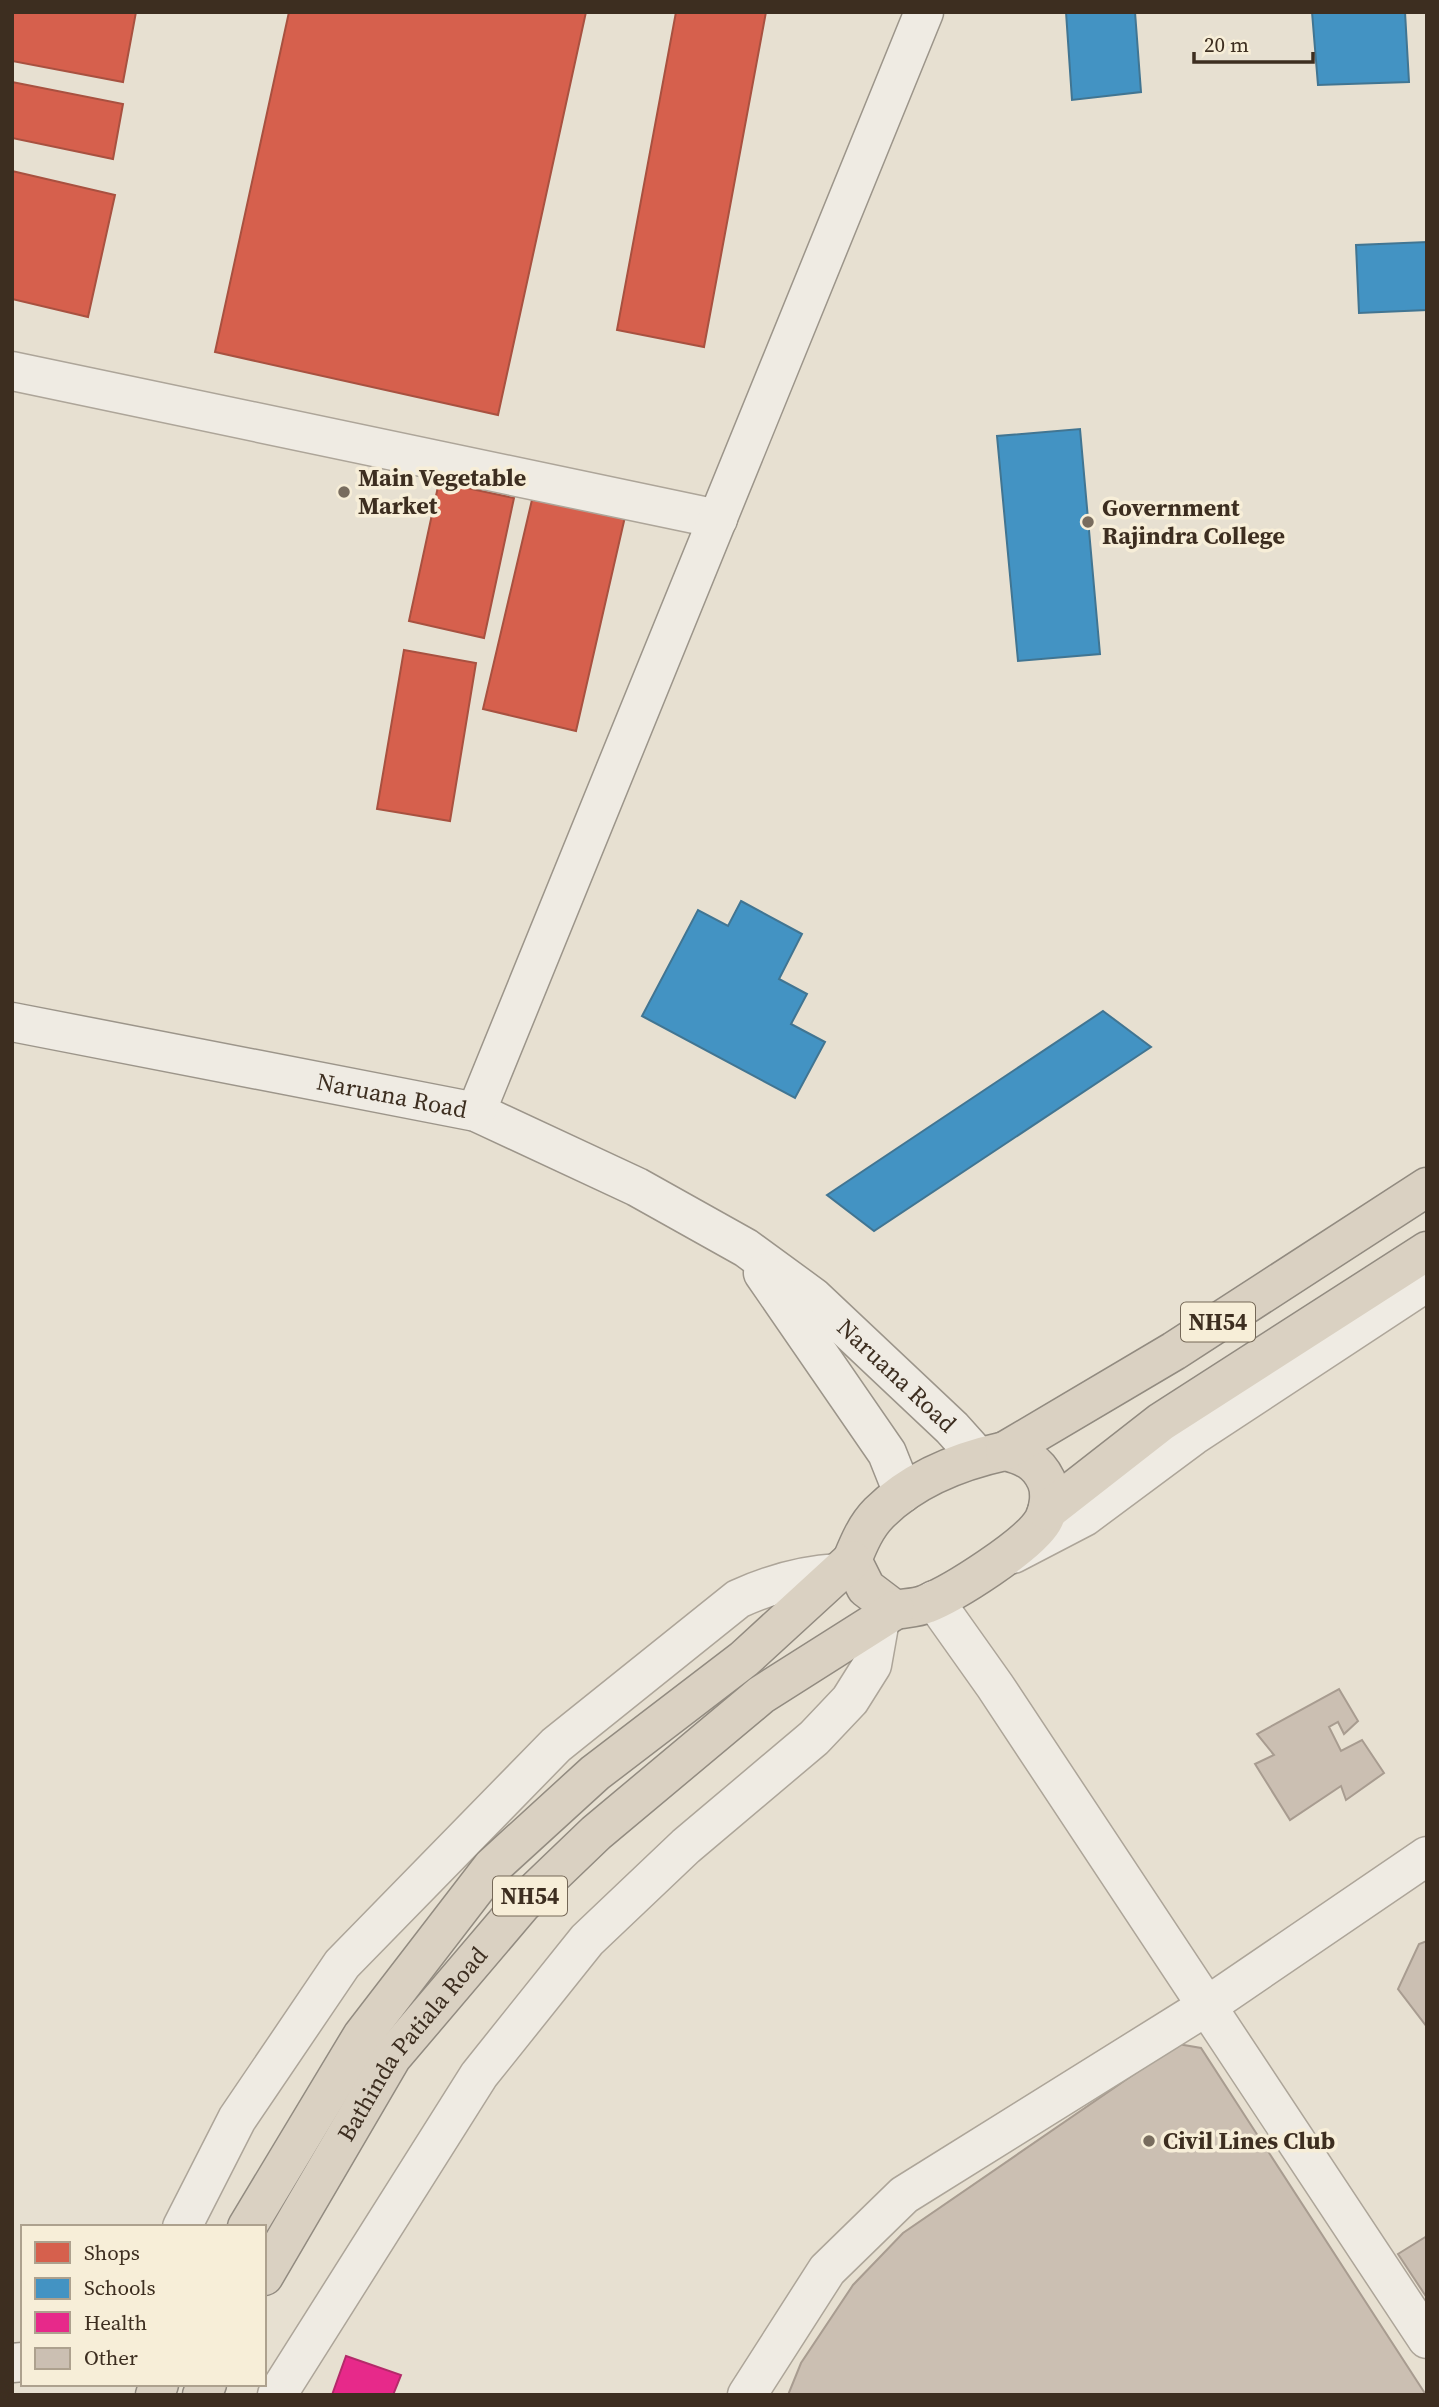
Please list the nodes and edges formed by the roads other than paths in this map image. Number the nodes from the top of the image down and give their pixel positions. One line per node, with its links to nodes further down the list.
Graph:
1 (924, 12): 3 (street)
2 (12, 371): 3 (street)
3 (718, 519): 5 (street)
4 (12, 1022): 5 (street, Naruana Road)
5 (476, 1112): 7 (street, Naruana Road)
6 (1427, 1187): 10 (highway, NH54)
7 (746, 1248): 10 (street, Naruana Road); 11 (street, Naruana Road)
8 (1427, 1251): 12 (highway, NH54)
9 (1427, 1282): 13 (street)
10 (991, 1454): 11 (highway, NH54); 12 (highway)
11 (903, 1493): 14 (highway, NH54)
12 (1047, 1511): 13 (highway, NH54)
13 (998, 1561): 15 (highway, NH54)
14 (845, 1566): 16 (highway); 19 (street); 20 (highway, NH54)
15 (934, 1600): 16 (highway, NH54); 18 (street)
16 (887, 1615): 21 (highway, Bathinda Patiala Road / NH54); 23 (street)
17 (1427, 1856): 18 (street)
18 (1207, 2006): 22 (street); 24 (street)
19 (183, 2225)
20 (248, 2225)
21 (266, 2273)
22 (1427, 2339)
23 (277, 2395)
24 (747, 2395)

